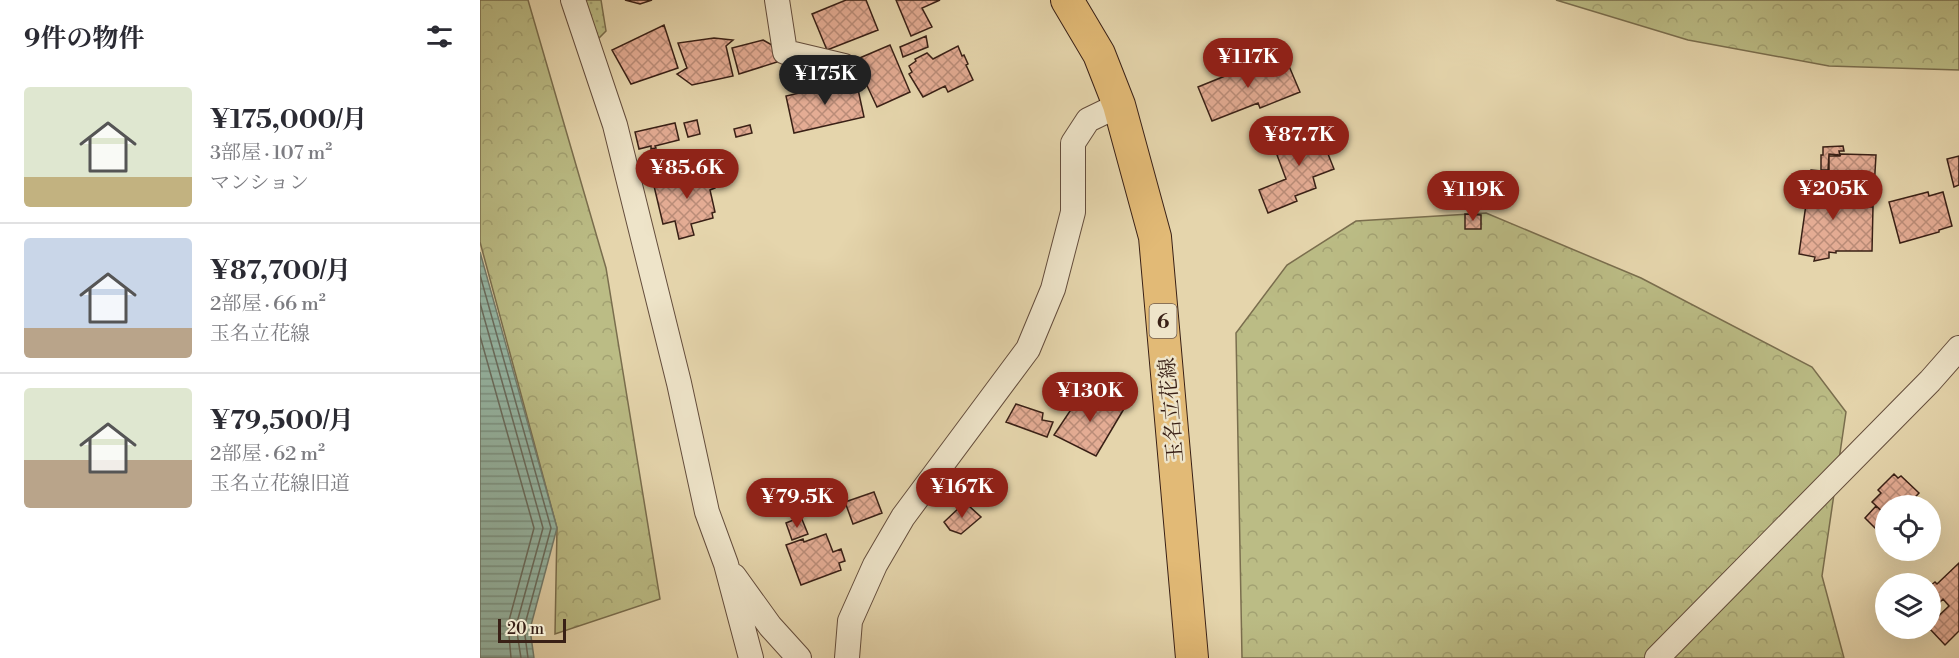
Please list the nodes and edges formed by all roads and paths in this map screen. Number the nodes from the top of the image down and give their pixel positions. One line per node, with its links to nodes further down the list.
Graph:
1 (573, 0): 7 (street)
2 (777, 0): 4 (street)
3 (1067, 0): 5 (main road, 玉名立花線 / 6)
4 (844, 66)
5 (1119, 105): 10 (street); 11 (main road, 玉名立花線 / 6)
6 (1959, 348): 12 (street)
7 (726, 564): 8 (street); 9 (street)
8 (751, 658)
9 (799, 658)
10 (847, 658)
11 (1192, 658)
12 (1657, 658)

